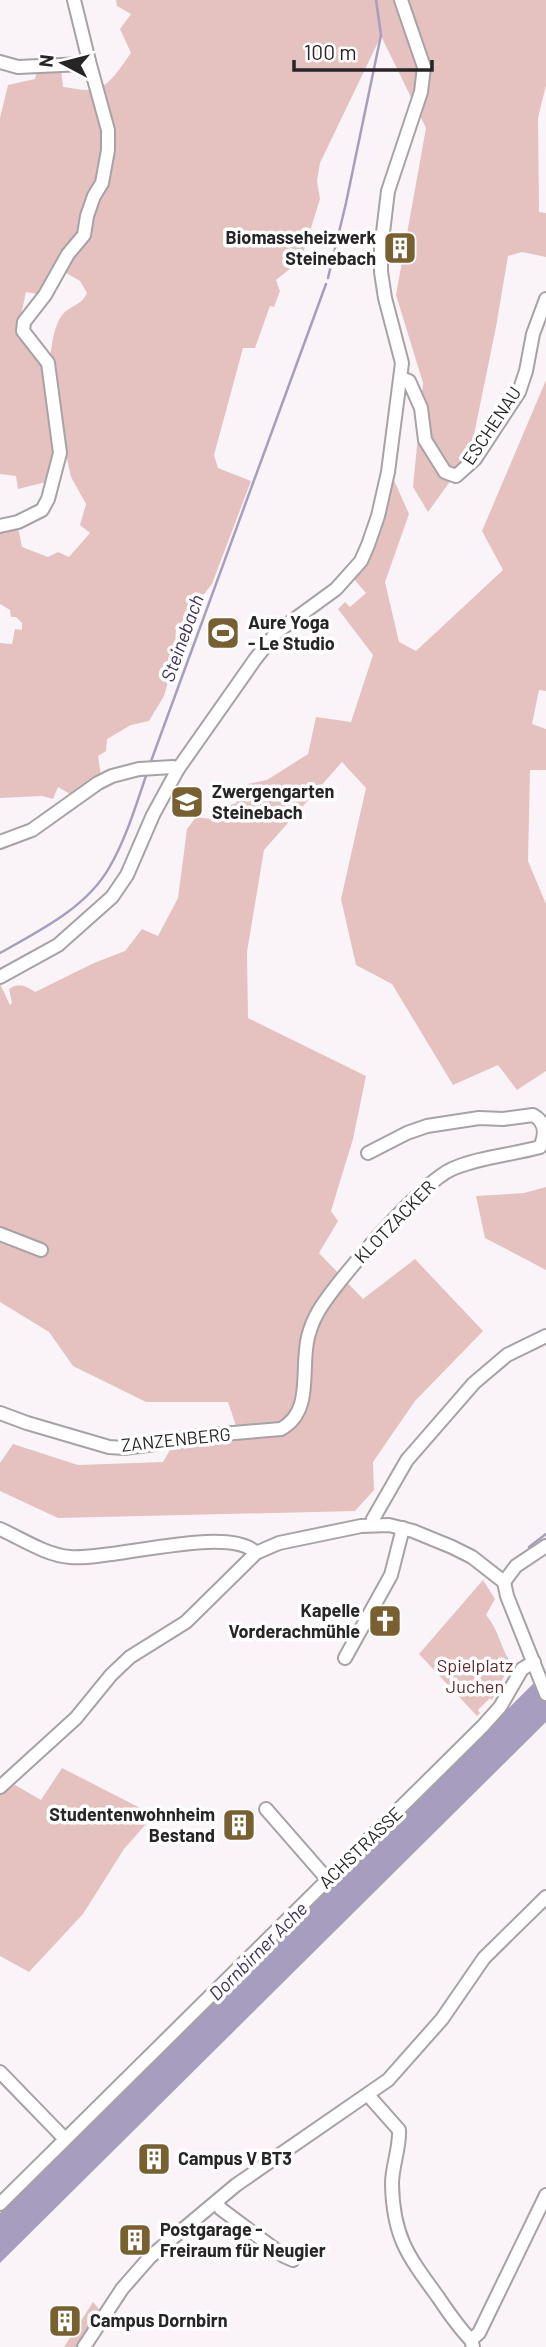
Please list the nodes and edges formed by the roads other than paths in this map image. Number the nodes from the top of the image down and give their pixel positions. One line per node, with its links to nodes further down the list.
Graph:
1 (74, 0): 3 (street)
2 (401, 0): 6 (street)
3 (89, 61): 4 (street); 7 (street)
4 (0, 62)
5 (546, 299): 6 (street, ESCHENAU)
6 (401, 378): 8 (street)
7 (0, 526)
8 (178, 769): 9 (street); 10 (street)
9 (0, 842)
10 (0, 978)
11 (368, 1153): 15 (street, KLOTZACKER)
12 (0, 1234): 13 (street)
13 (41, 1250)
14 (546, 1336): 17 (street)
15 (301, 1404): 16 (street, ZANZENBERG)
16 (0, 1413)
17 (373, 1525): 18 (street); 21 (street)
18 (403, 1528): 22 (street); 23 (street)
19 (0, 1529): 21 (street)
20 (546, 1546): 22 (street)
21 (256, 1553): 26 (street)
22 (504, 1582): 24 (street)
23 (345, 1658)
24 (536, 1668): 25 (street); 28 (street, ACHSTRASSE)
25 (546, 1693)
26 (0, 1787)
27 (267, 1809): 28 (street)
28 (328, 1880): 32 (street, ACHSTRASSE)
29 (546, 1897): 31 (street)
30 (0, 2072): 32 (street)
31 (368, 2095): 34 (street); 37 (street)
32 (65, 2138): 35 (street, ACHSTRASSE)
33 (546, 2195): 37 (street)
34 (216, 2202): 36 (street); 38 (street)
35 (0, 2204)
36 (293, 2260)
37 (472, 2343)
38 (84, 2347)

